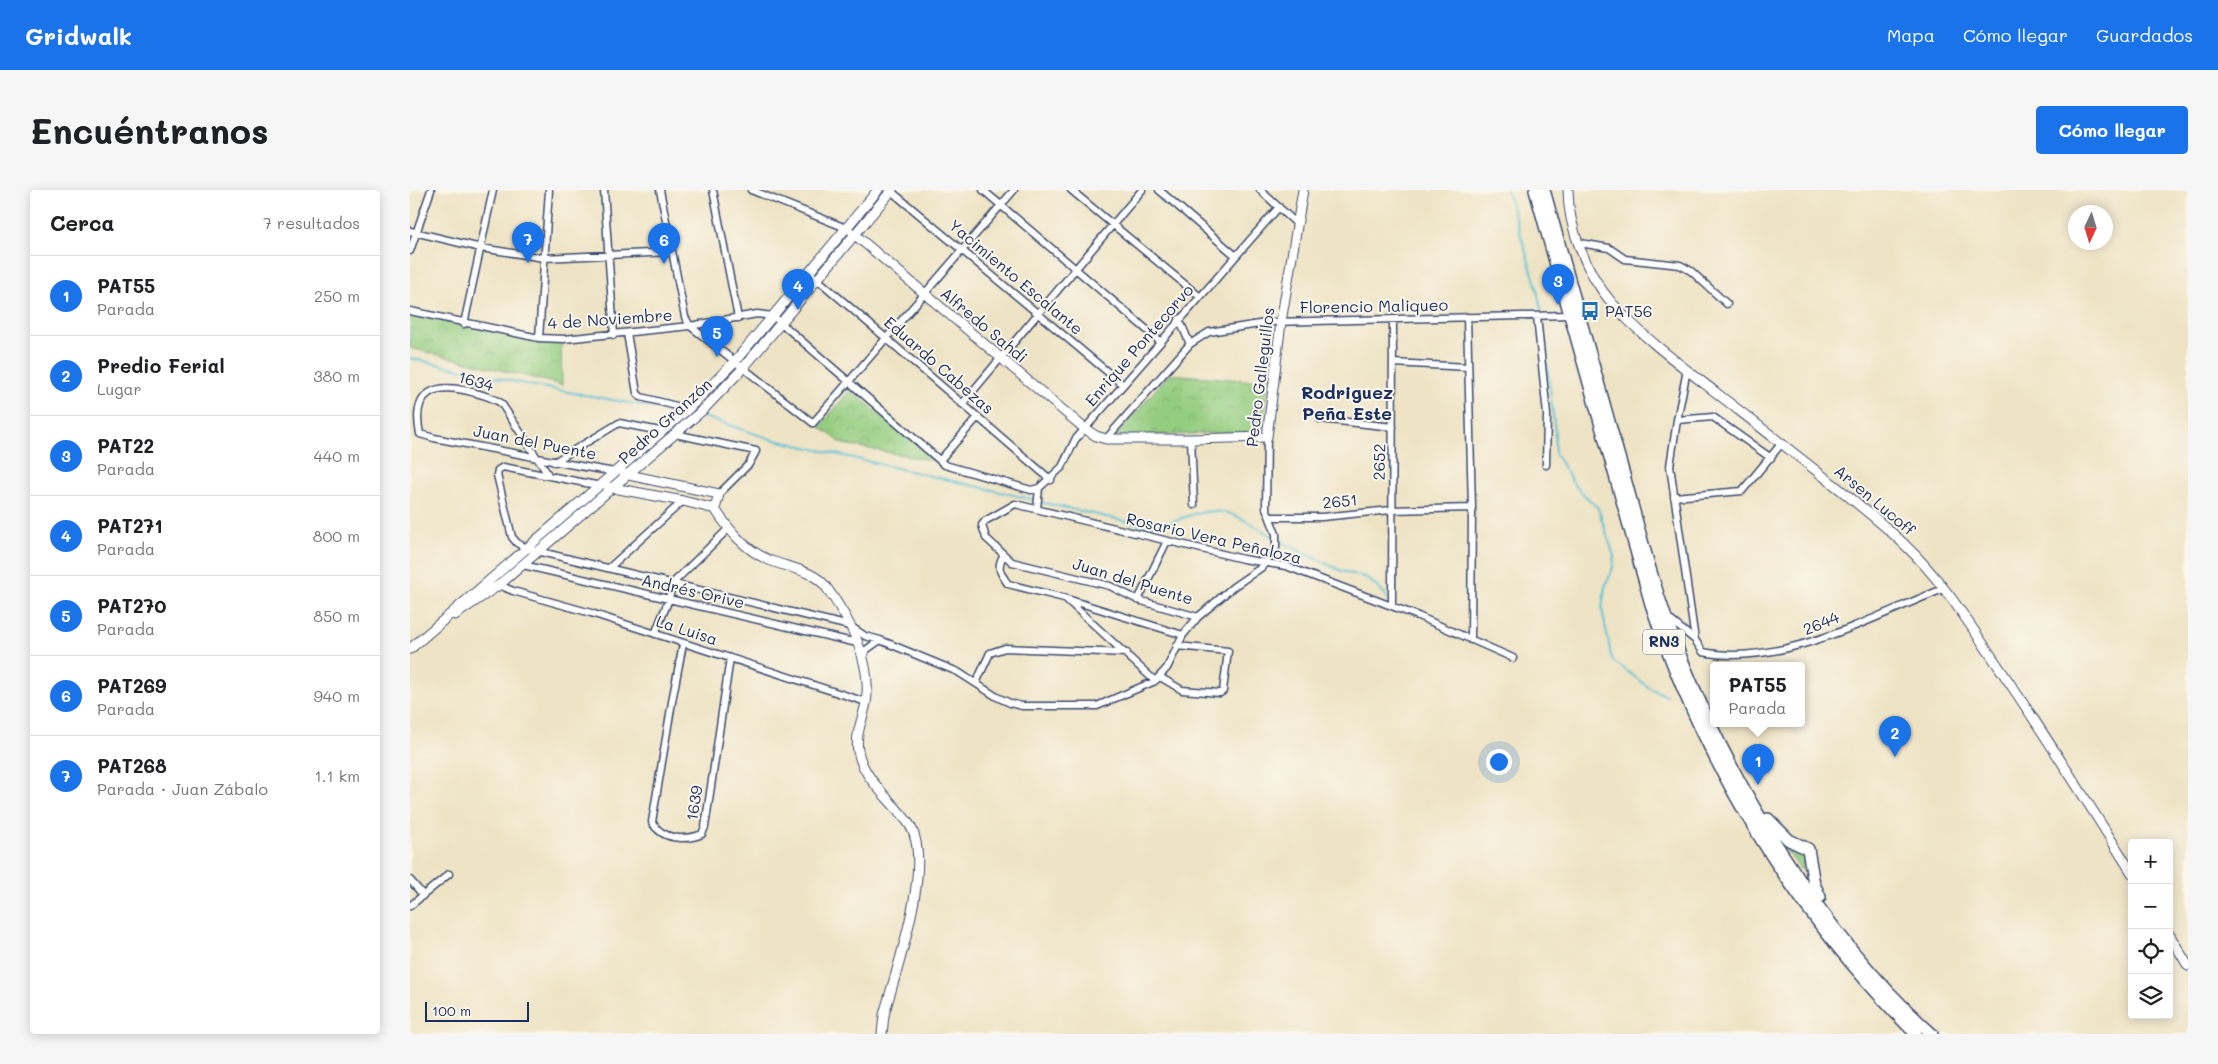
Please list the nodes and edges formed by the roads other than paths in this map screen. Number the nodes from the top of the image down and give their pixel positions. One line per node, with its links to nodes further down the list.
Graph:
1 (431, 190): 24 (street)
2 (493, 190): 27 (street)
3 (549, 190): 33 (street)
4 (604, 190): 31 (street)
5 (660, 190): 30 (street)
6 (712, 190): 46 (street)
7 (751, 190): 23 (street)
8 (878, 190): 23 (street, Pedro Granzón)
9 (983, 190): 19 (street)
10 (1014, 190): 19 (street)
11 (1071, 190): 22 (street)
12 (1142, 190): 22 (street)
13 (1159, 190): 32 (street)
14 (1260, 190): 20 (street)
15 (1303, 190): 21 (street, Pedro Galleguillos)
16 (1568, 190): 26 (street, Arsen Lucoff)
17 (892, 191): 25 (street, Pedro Granzón); 28 (street, Yacimiento Escalante)
18 (1540, 191): 42 (highway, RN3); 118 (highway, RN3)
19 (1001, 205): 28 (street); 34 (street)
20 (1279, 207): 21 (street); 32 (street, Enrique Pontecorvo)
21 (1297, 224): 50 (street, Pedro Galleguillos)
22 (1113, 225): 34 (street); 38 (street)
23 (846, 228): 25 (street); 35 (street, Pedro Granzón)
24 (413, 232): 27 (street); 29 (street)
25 (854, 234): 36 (street, Pedro Granzón); 37 (street, Alfredo Sahdi)
26 (1580, 244): 39 (street); 64 (street, Arsen Lucoff)
27 (481, 248): 33 (street); 51 (street)
28 (962, 250): 37 (street); 41 (street, Yacimiento Escalante)
29 (410, 251)
30 (671, 252): 31 (street); 52 (street)
31 (609, 256): 33 (street); 54 (street)
32 (1236, 256): 38 (street, Enrique Pontecorvo)
33 (544, 258): 55 (street)
34 (1076, 269): 41 (street); 57 (street)
35 (809, 272): 36 (street, Eduardo Cabezas); 43 (street, Pedro Granzón)
36 (818, 279): 49 (street, Pedro Granzón); 56 (street, Eduardo Cabezas)
37 (925, 294): 56 (street); 59 (street, Alfredo Sahdi)
38 (1199, 296): 47 (street, Enrique Pontecorvo)
39 (1727, 304)
40 (410, 311): 51 (street, 4 de Noviembre)
41 (1038, 314): 59 (street); 66 (street, Yacimiento Escalante)
42 (1569, 315): 44 (street, Florencio Maliqueo); 149 (highway, RN3)
43 (773, 316): 46 (street, 4 de Noviembre); 49 (street); 60 (street, Pedro Granzón)
44 (1537, 316): 45 (street, Florencio Maliqueo); 85 (street)
45 (1467, 317): 48 (street, Florencio Maliqueo); 63 (street)
46 (738, 318): 52 (street, 4 de Noviembre)
47 (1179, 319): 57 (street, Enrique Pontecorvo); 58 (street)
48 (1393, 319): 50 (street, Florencio Maliqueo); 61 (street, 2652)
49 (781, 322): 62 (street, Pedro Granzón); 65 (street)
50 (1281, 322): 58 (street, Florencio Maliqueo); 77 (street, Pedro Galleguillos)
51 (464, 324): 55 (street, 4 de Noviembre)
52 (690, 326): 53 (street, 4 de Noviembre); 60 (street)
53 (627, 333): 54 (street, 4 de Noviembre); 69 (street)
54 (614, 335): 55 (street, 4 de Noviembre)
55 (539, 338)
56 (887, 338): 65 (street); 68 (street, Eduardo Cabezas)
57 (1160, 341): 66 (street, Enrique Pontecorvo)
58 (1190, 344): 78 (street, Florencio Maliqueo)
59 (1001, 358): 68 (street); 74 (street, Alfredo Sahdi)
60 (736, 360): 62 (street); 69 (street, Pedro Granzón)
61 (1393, 363): 63 (street); 73 (street, 2652)
62 (744, 367): 65 (street); 76 (street, Pedro Granzón)
63 (1468, 367): 97 (street)
64 (1687, 370): 72 (street); 80 (street, Arsen Lucoff)
65 (850, 381): 83 (street)
66 (1122, 384): 74 (street, Enrique Pontecorvo)
67 (421, 402): 81 (street, Juan del Puente); 81 (street, 1634)
68 (962, 404): 70 (street, Eduardo Cabezas)
69 (688, 410): 75 (street, Pedro Granzón)
70 (978, 417): 83 (street); 89 (street, Eduardo Cabezas)
71 (1320, 419): 73 (street)
72 (1676, 420): 82 (street); 94 (street)
73 (1393, 427): 100 (street, 2652)
74 (1084, 428): 78 (street, Alfredo Sahdi); 89 (street, Enrique Pontecorvo)
75 (660, 432): 84 (street); 86 (street, Pedro Granzón)
76 (674, 434): 87 (street, Pedro Granzón); 93 (street)
77 (1267, 437): 79 (street); 101 (street, Pedro Galleguillos)
78 (1106, 438): 79 (street)
79 (1191, 440): 96 (street)
80 (1782, 443): 82 (street); 112 (street, Arsen Lucoff)
81 (539, 458): 84 (street, Juan del Puente); 88 (street, 1634)
82 (1771, 458): 94 (street)
83 (940, 460): 92 (street)
84 (554, 462): 86 (street, Juan del Puente)
85 (1546, 465)
86 (615, 472): 87 (street, Juan del Puente); 90 (street, Pedro Granzón)
87 (627, 475): 91 (street, Pedro Granzón); 93 (street, Juan del Puente)
88 (549, 476): 90 (street, Juan del Puente); 104 (street, Juan del Puente)
89 (1051, 480): 92 (street, Enrique Pontecorvo)
90 (601, 486): 91 (street, Juan del Puente); 104 (street, Pedro Granzón)
91 (611, 488): 95 (street, Juan del Puente); 105 (street, Pedro Granzón)
92 (1039, 488): 99 (street)
93 (719, 494): 98 (street)
94 (1674, 497): 125 (street)
95 (683, 501): 98 (street, Juan del Puente); 109 (street)
96 (1194, 506)
97 (1472, 508): 100 (street, 2651); 124 (street)
98 (715, 509): 102 (street)
99 (1037, 509): 103 (street, Rosario Vera Peñaloza); 106 (street, Rosario Vera Peñaloza)
100 (1391, 510): 101 (street, 2651); 116 (street, 2652)
101 (1270, 517): 107 (street, Pedro Galleguillos)
102 (728, 529): 110 (street); 120 (street)
103 (1167, 541): 107 (street, Rosario Vera Peñaloza); 115 (street)
104 (528, 549): 105 (street, Andrés Orive); 119 (street, Pedro Granzón)
105 (538, 551): 108 (street, Pedro Granzón); 109 (street, Andrés Orive)
106 (1003, 556): 113 (street); 115 (street, Juan del Puente)
107 (1266, 563): 116 (street, Rosario Vera Peñaloza); 117 (street)
108 (523, 565): 111 (street, Pedro Granzón); 114 (street, Andrés Orive)
109 (609, 568): 110 (street, Andrés Orive)
110 (672, 584): 114 (street); 120 (street, Andrés Orive)
111 (499, 585): 119 (street, Pedro Granzón); 121 (street, La Luisa)
112 (1943, 589): 125 (street, 2644); 140 (street, Arsen Lucoff)
113 (1064, 598): 122 (street); 130 (street)
114 (670, 599): 121 (street); 126 (street, Andrés Orive)
115 (1138, 600): 117 (street, Juan del Puente)
116 (1392, 606): 124 (street, Rosario Vera Peñaloza)
117 (1198, 616): 122 (street)
118 (1665, 616): 125 (street); 137 (highway, RN3)
119 (447, 619): 129 (street, Pedro Granzón)
120 (850, 626): 123 (street, Andrés Orive); 126 (street)
121 (655, 634): 127 (street, La Luisa)
122 (1183, 634): 128 (street)
123 (880, 640): 133 (street); 135 (street, Andrés Orive)
124 (1471, 640): 132 (street, Rosario Vera Peñaloza)
125 (1695, 640)
126 (857, 643): 133 (street)
127 (683, 644): 131 (street, La Luisa); 131 (street, 1639)
128 (1177, 646): 134 (street); 134 (street)
129 (410, 649)
130 (1127, 653): 134 (street); 135 (street)
131 (730, 658): 136 (street, La Luisa)
132 (1513, 658)
133 (863, 660): 136 (street)
134 (1158, 679): 135 (street, Andrés Orive)
135 (976, 683)
136 (866, 702): 148 (street)
137 (1710, 724)
138 (1712, 727): 139 (highway, RN3)
139 (1751, 801): 145 (highway, RN3); 145 (highway)
140 (2128, 867)
141 (449, 874): 143 (street)
142 (410, 880): 143 (street)
143 (423, 895): 144 (street)
144 (410, 906)
145 (1830, 921): 150 (highway, RN3)
146 (2173, 941): 147 (street)
147 (2188, 966)
148 (882, 1034)
149 (1916, 1034)
150 (1932, 1034)

